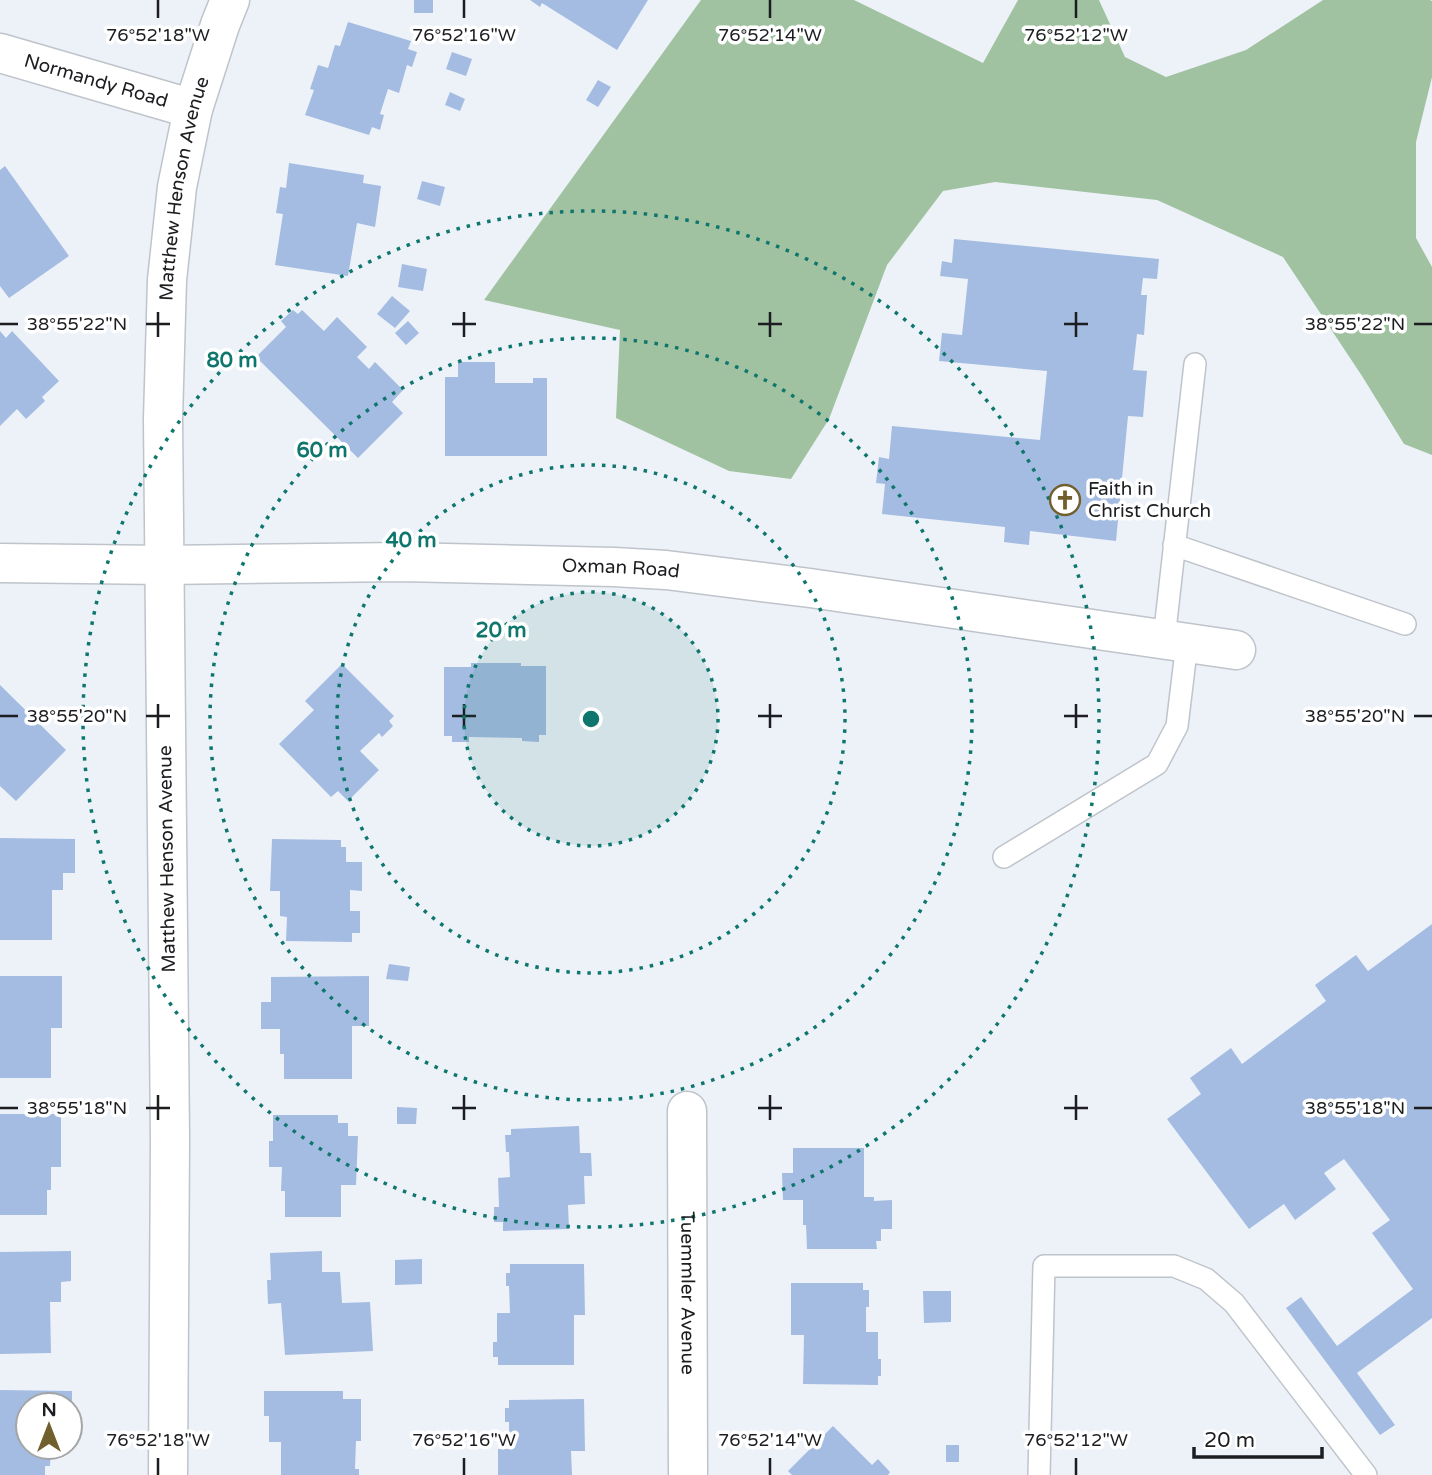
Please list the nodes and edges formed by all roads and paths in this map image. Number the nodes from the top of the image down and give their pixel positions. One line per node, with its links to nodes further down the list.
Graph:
1 (230, 0): 3 (street, Matthew Henson Avenue)
2 (0, 53): 3 (street, Normandy Road)
3 (193, 109): 7 (street, Matthew Henson Avenue)
4 (1195, 364): 5 (lane)
5 (1174, 545): 8 (lane); 9 (lane)
6 (0, 563): 7 (street, Oxman Road)
7 (164, 565): 9 (street, Oxman Road); 13 (street, Matthew Henson Avenue)
8 (1405, 624)
9 (1176, 641): 10 (street, Oxman Road); 11 (lane)
10 (1236, 650)
11 (1004, 857)
12 (687, 1111): 14 (street, Tuemmler Avenue)
13 (168, 1475)
14 (688, 1475)
15 (1039, 1475): 16 (lane)
16 (1366, 1475)

